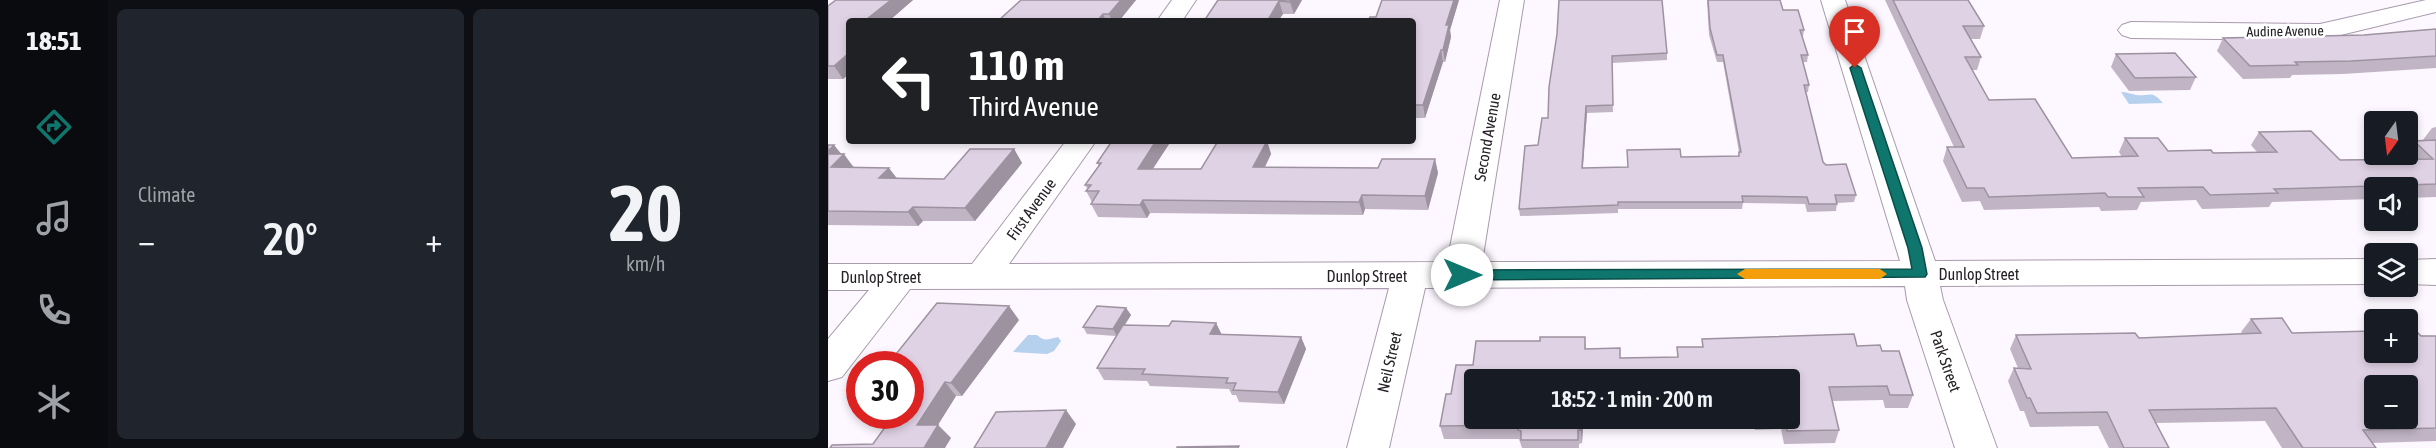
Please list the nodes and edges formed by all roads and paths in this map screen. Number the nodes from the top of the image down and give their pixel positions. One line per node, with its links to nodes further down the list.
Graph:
1 (1184, 0): 5 (street)
2 (1512, 0): 10 (street, Second Avenue)
3 (1833, 0): 9 (street, Park Street)
4 (2436, 5): 6 (street, Audine Avenue)
5 (1170, 18)
6 (2131, 30)
7 (1079, 144): 11 (street, First Avenue)
8 (2364, 273): 9 (street, Dunlop Street)
9 (1920, 274): 10 (street, Dunlop Street); 17 (street, Park Street)
10 (1462, 275): 12 (street, Dunlop Street)
11 (982, 276): 12 (street, Dunlop Street); 14 (street, Dunlop Street)
12 (1410, 276): 16 (street, Neil Street)
13 (828, 277): 14 (street, Dunlop Street)
14 (900, 277): 15 (street)
15 (828, 366)
16 (1368, 448)
17 (1976, 448)

